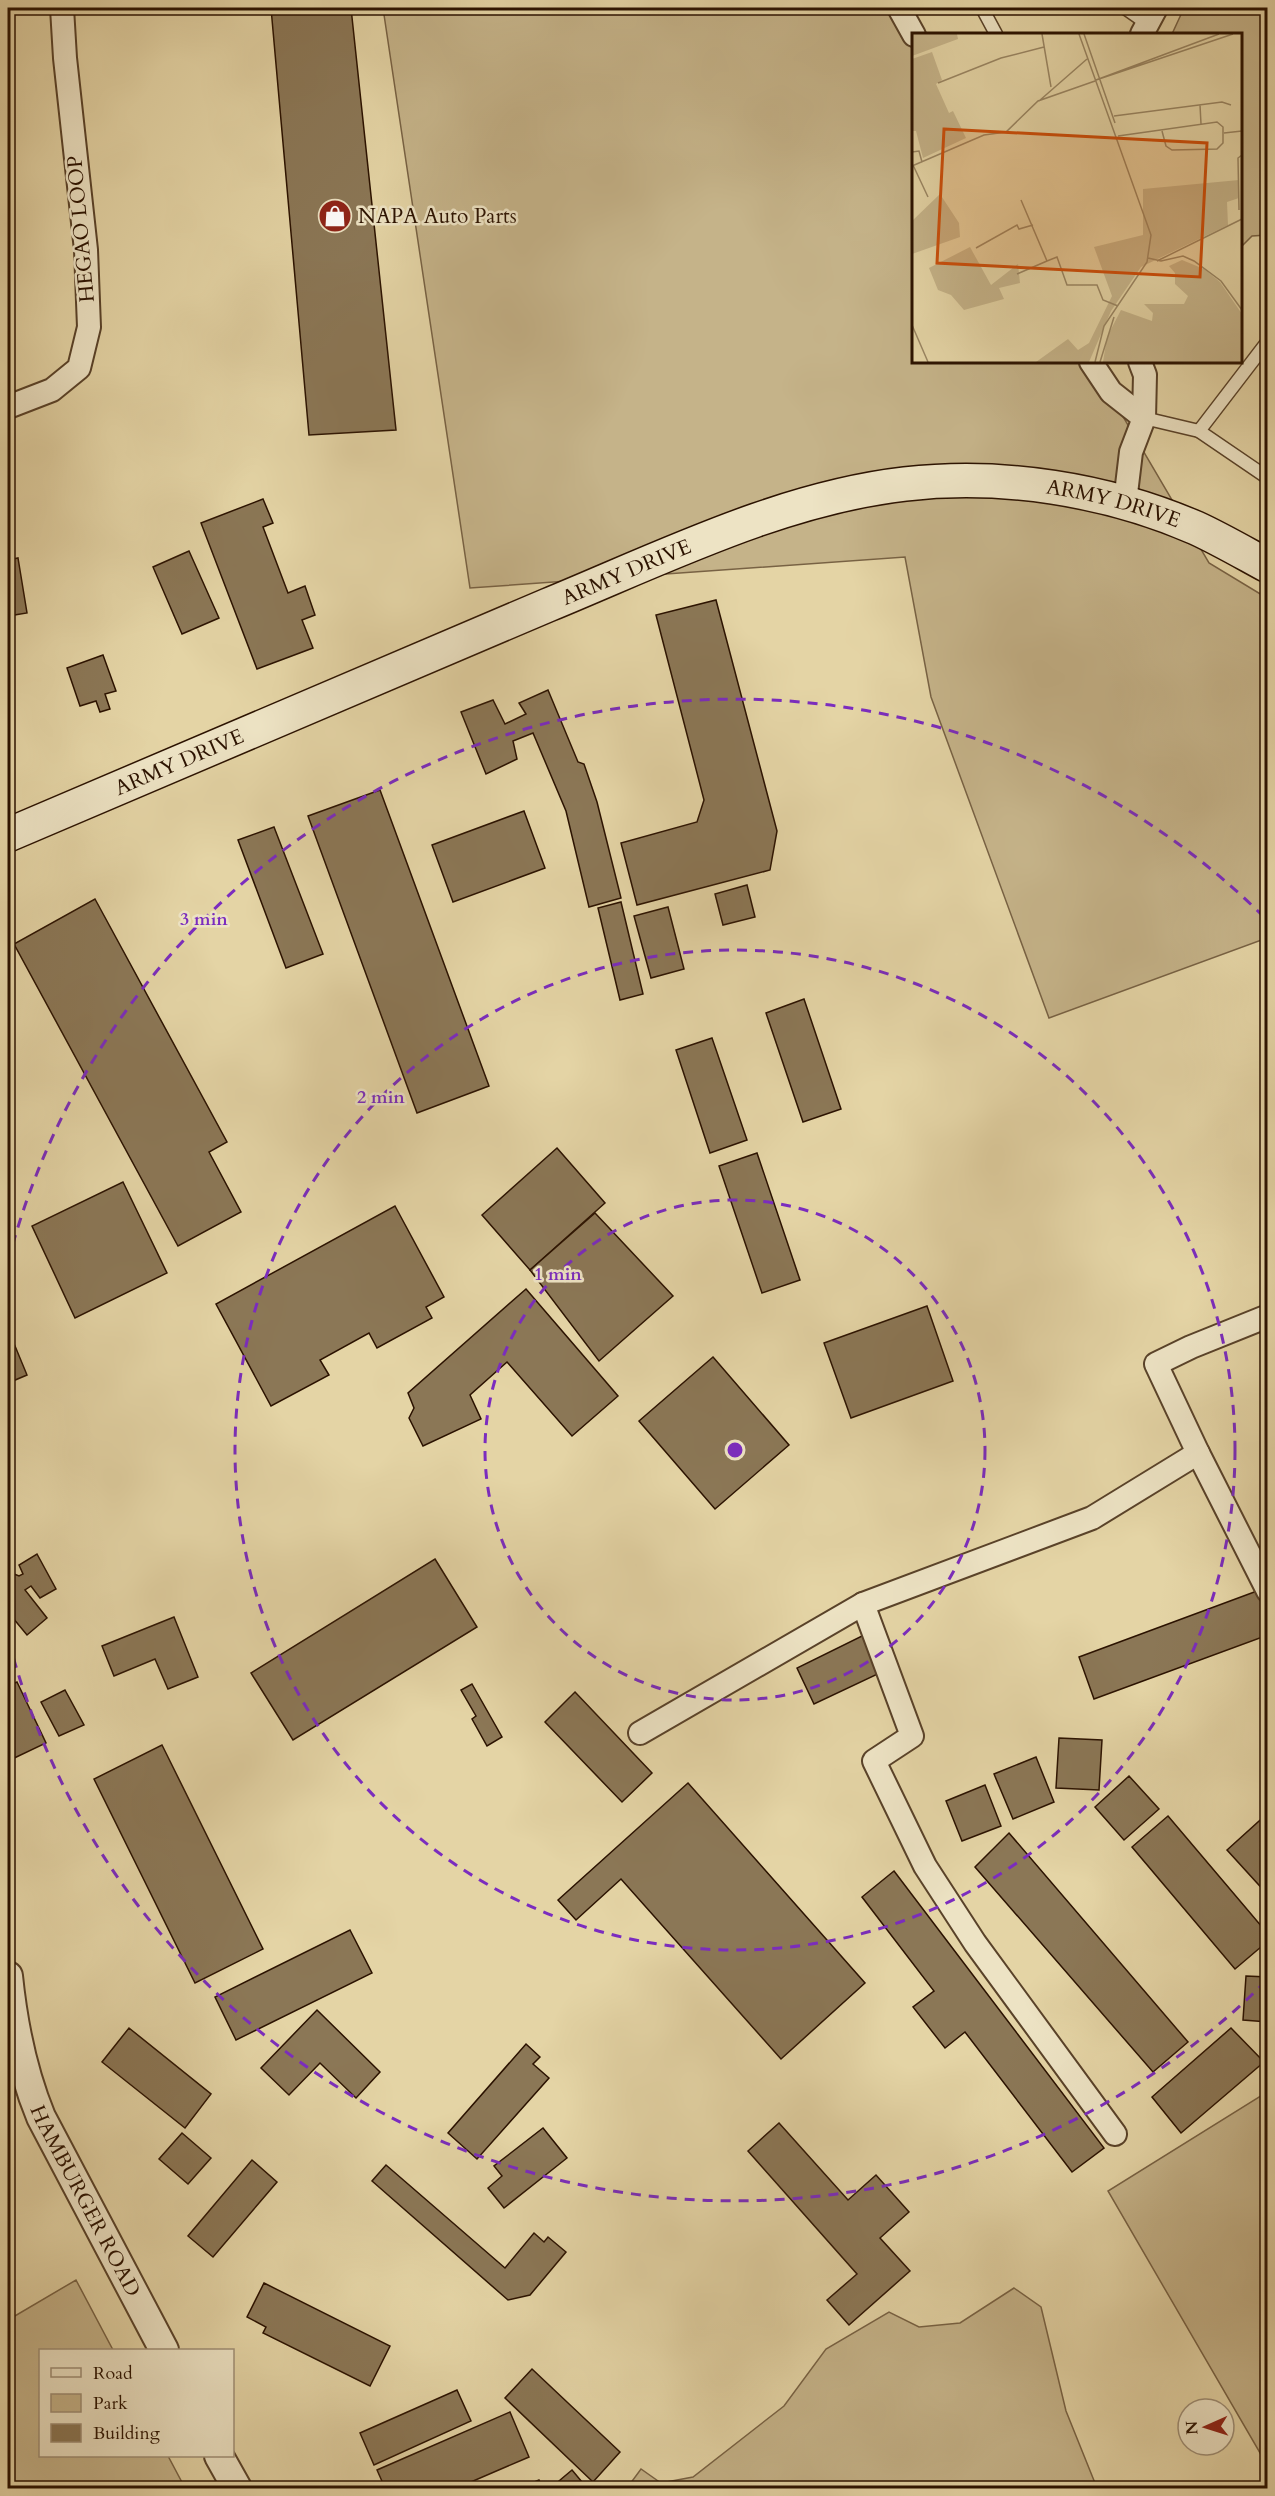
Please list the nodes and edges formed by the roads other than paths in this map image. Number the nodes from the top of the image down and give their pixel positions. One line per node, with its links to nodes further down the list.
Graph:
1 (62, 8): 11 (street, HEGAO LOOP)
2 (899, 8): 6 (street)
3 (982, 8): 7 (lane)
4 (1125, 8): 5 (lane)
5 (1149, 22)
6 (913, 33)
7 (995, 33)
8 (1268, 341): 13 (lane)
9 (1092, 363): 12 (street)
10 (1140, 363): 12 (street)
11 (8, 407)
12 (1144, 418): 13 (lane); 15 (street)
13 (1199, 431): 14 (lane)
14 (1268, 478)
15 (1125, 502): 16 (main road, ARMY DRIVE); 17 (main road, ARMY DRIVE)
16 (1268, 566)
17 (8, 835)
18 (1268, 1316): 19 (street)
19 (1198, 1453): 20 (street); 21 (street)
20 (1268, 1591)
21 (863, 1604): 22 (street); 24 (street)
22 (640, 1733)
23 (8, 1976): 25 (street, HAMBURGER ROAD)
24 (1115, 2134)
25 (163, 2349)
26 (220, 2457): 27 (street)
27 (237, 2488)

